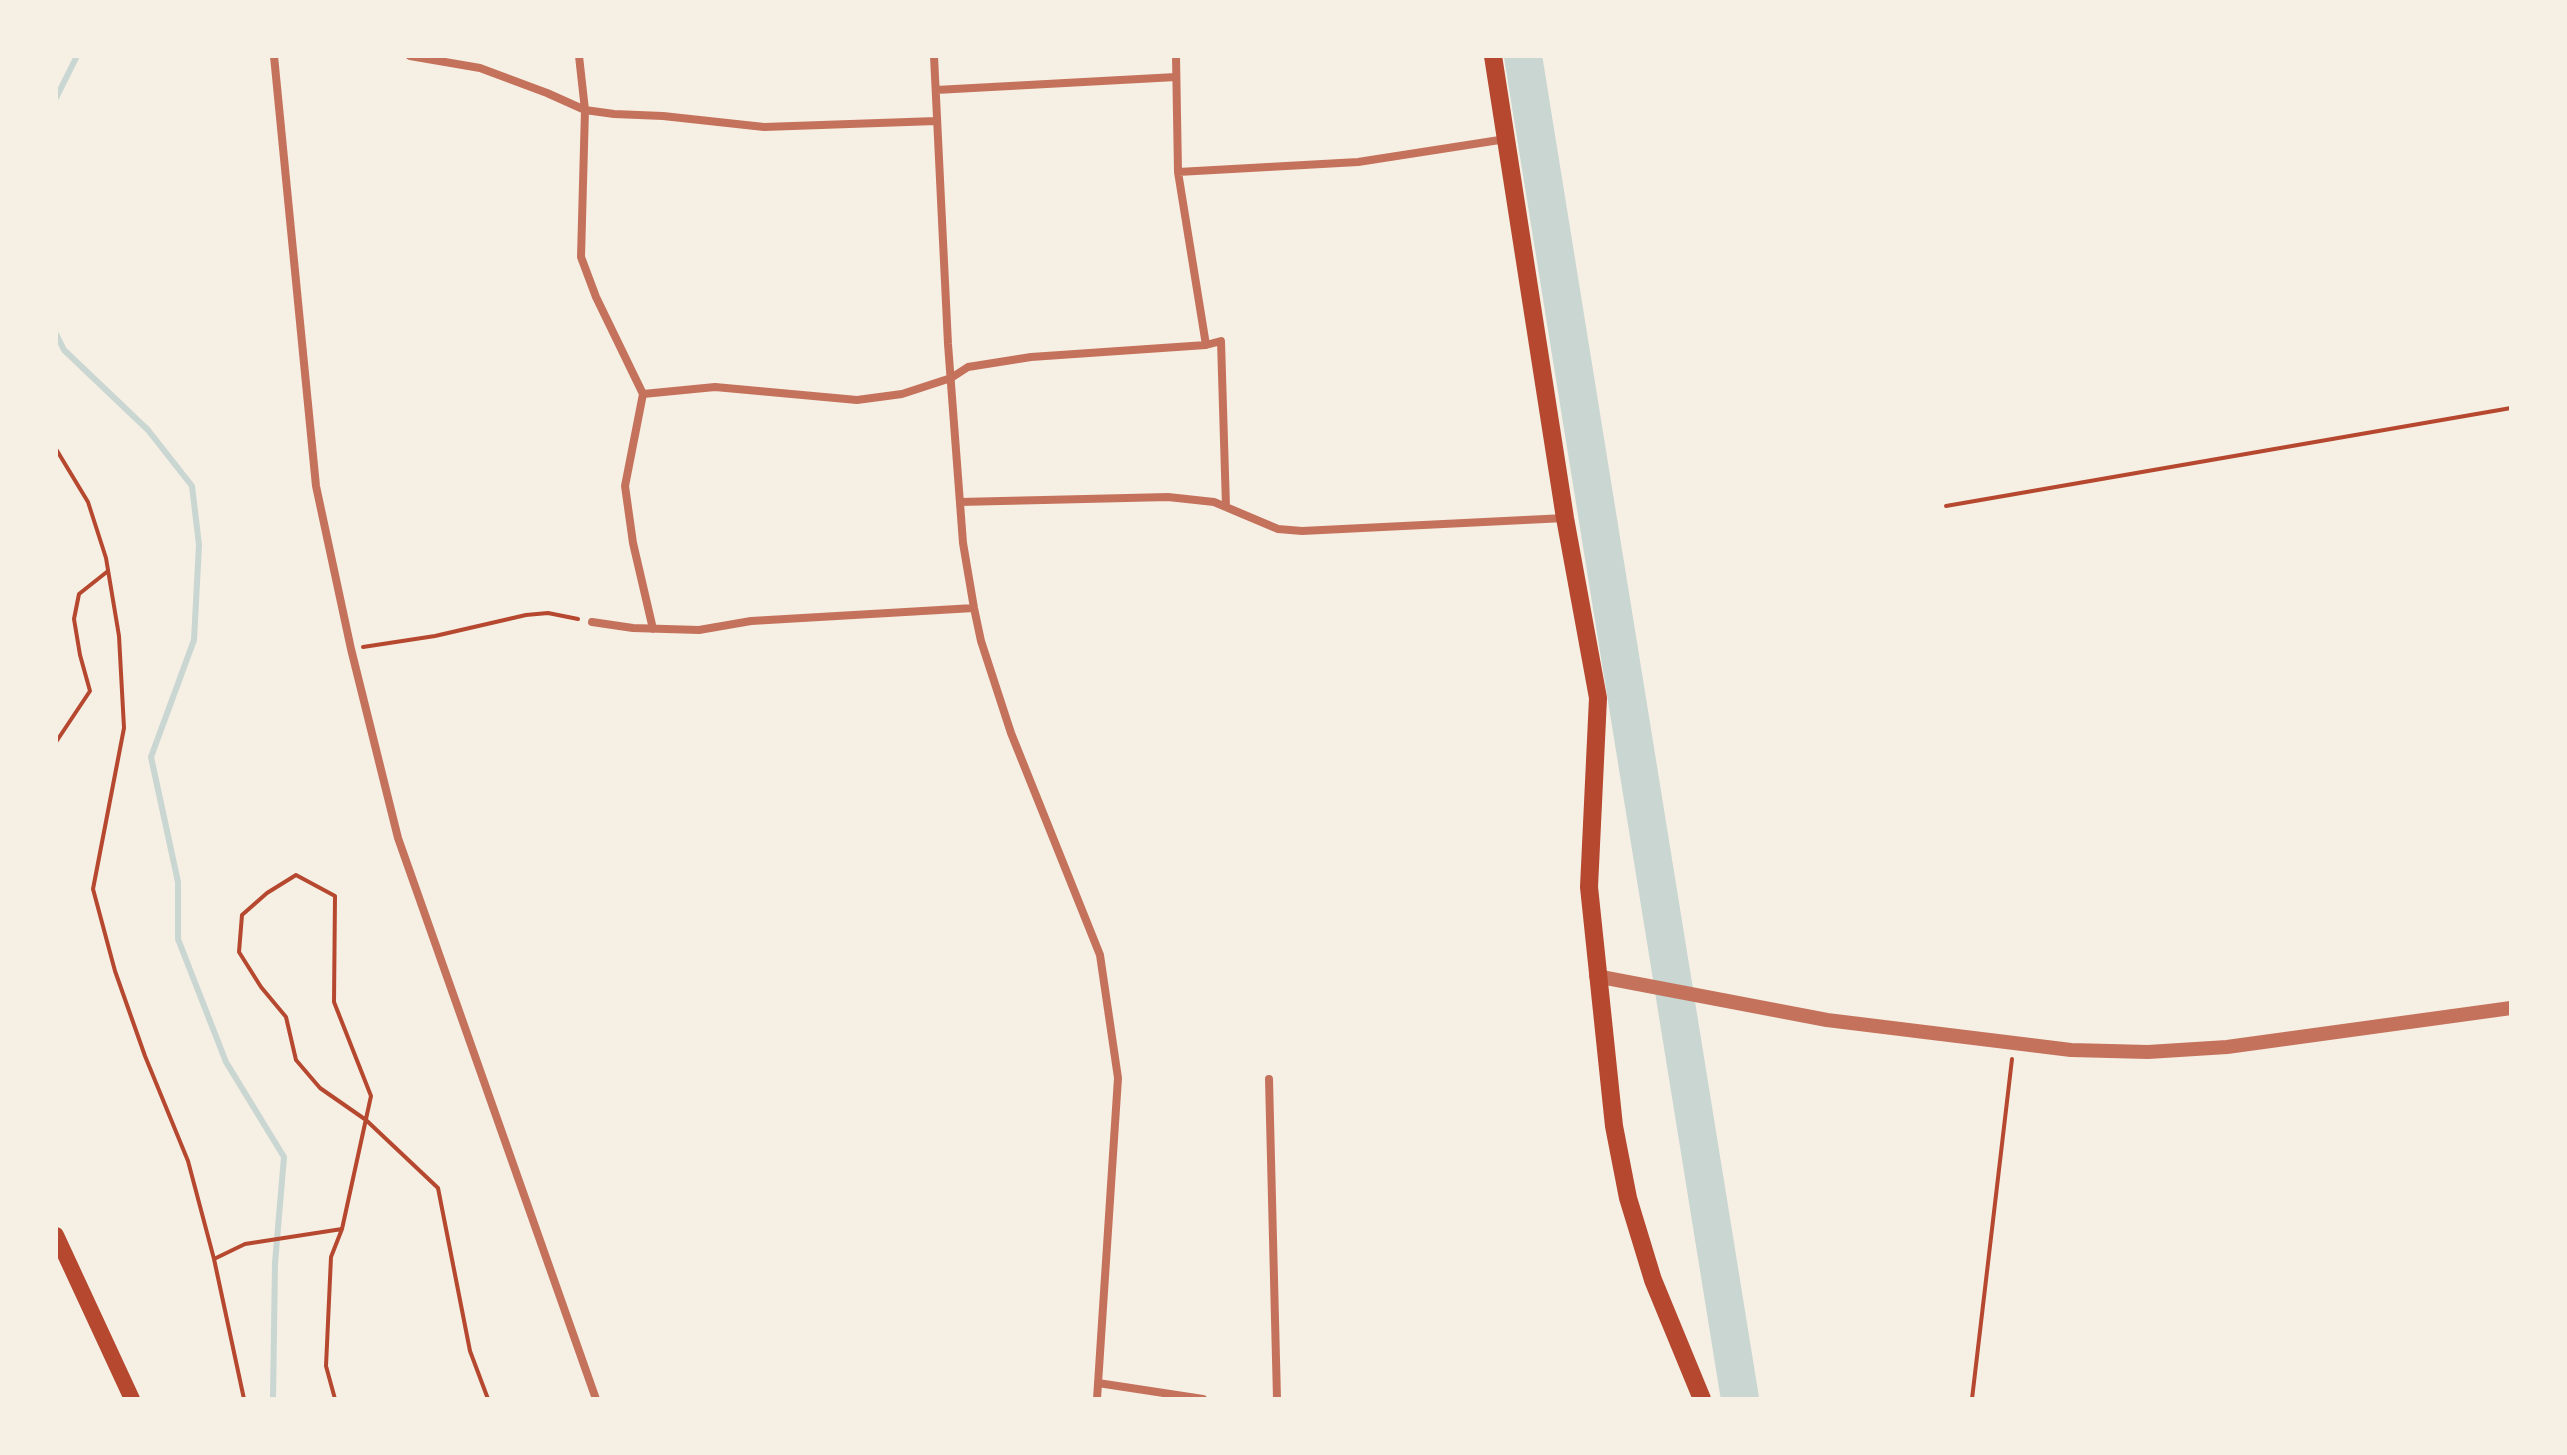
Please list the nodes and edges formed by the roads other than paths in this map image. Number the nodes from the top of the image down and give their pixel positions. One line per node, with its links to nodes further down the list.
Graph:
1 (274, 56): 28 (street)
2 (410, 56): 9 (street)
3 (579, 56): 9 (street)
4 (934, 56): 8 (street)
5 (1176, 56): 7 (street)
6 (1493, 56): 11 (highway)
7 (1176, 77): 8 (street); 12 (street)
8 (936, 90): 10 (street)
9 (585, 110): 10 (street); 15 (street)
10 (936, 121): 14 (street)
11 (1506, 139): 12 (street); 18 (highway)
12 (1178, 172): 13 (street)
13 (1206, 345): 14 (street); 17 (street)
14 (951, 378): 15 (street); 16 (street)
15 (643, 394): 21 (street)
16 (960, 502): 17 (street); 19 (street)
17 (1226, 507): 18 (street)
18 (1565, 518): 22 (highway)
19 (974, 608): 21 (street); 26 (street)
20 (592, 622): 21 (street)
21 (653, 629)
22 (1596, 976): 23 (street); 32 (highway)
23 (2511, 1008)
24 (1269, 1079): 31 (street)
25 (56, 1235): 27 (main road)
26 (1098, 1383): 29 (street); 30 (street)
27 (132, 1399)
28 (596, 1399)
29 (1097, 1399)
30 (1203, 1399)
31 (1277, 1399)
32 (1702, 1399)

